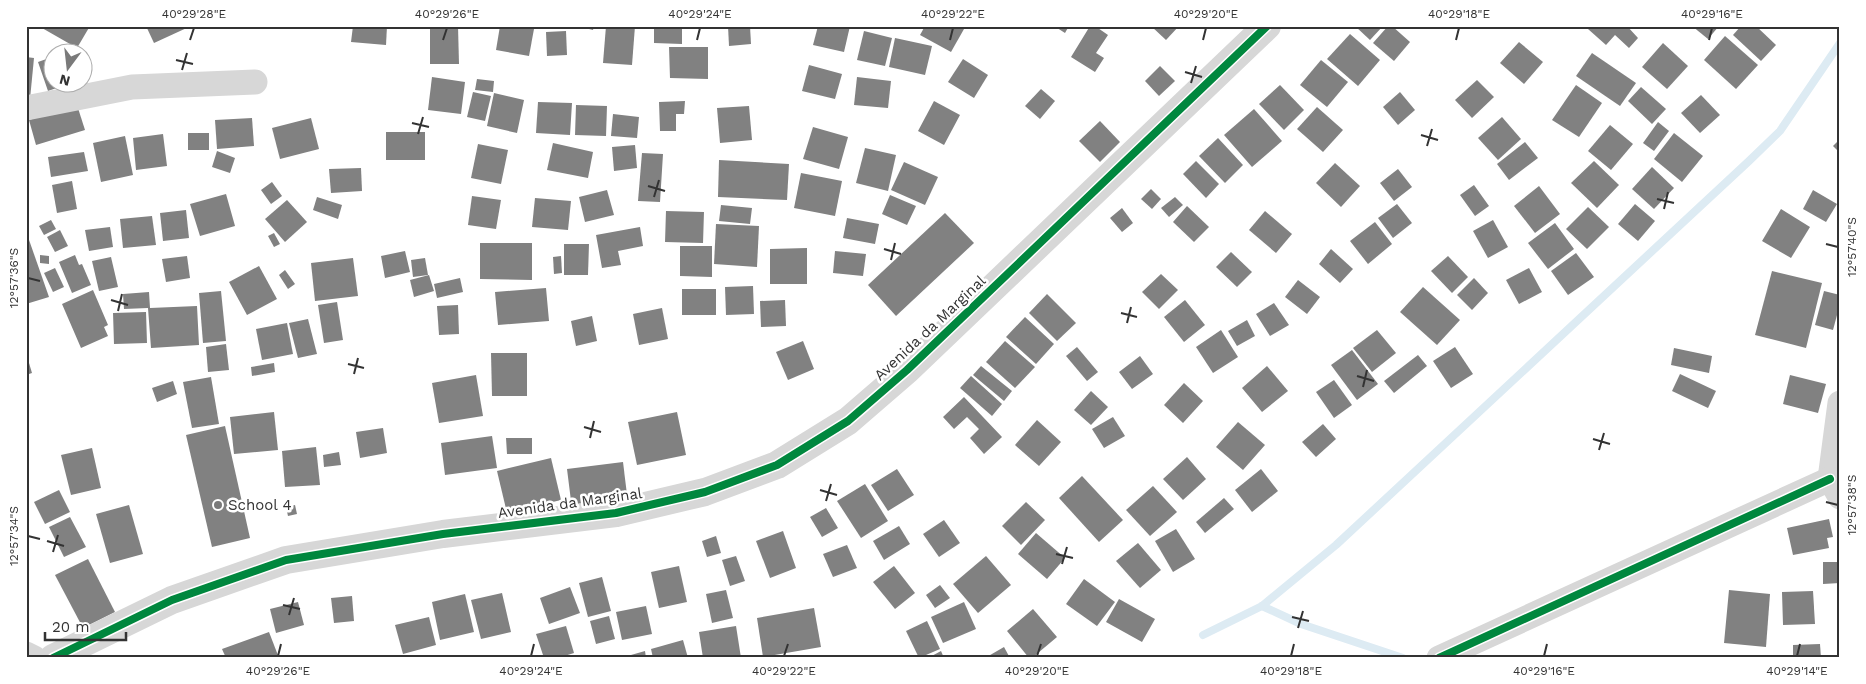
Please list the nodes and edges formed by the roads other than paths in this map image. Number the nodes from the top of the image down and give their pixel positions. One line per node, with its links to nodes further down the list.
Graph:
1 (1267, 26): 9 (street, Avenida da Marginal)
2 (255, 82): 3 (street)
3 (26, 108)
4 (1840, 403): 5 (street)
5 (1835, 488): 7 (street)
6 (26, 654): 8 (street)
7 (1442, 656)
8 (34, 658)
9 (54, 658)

